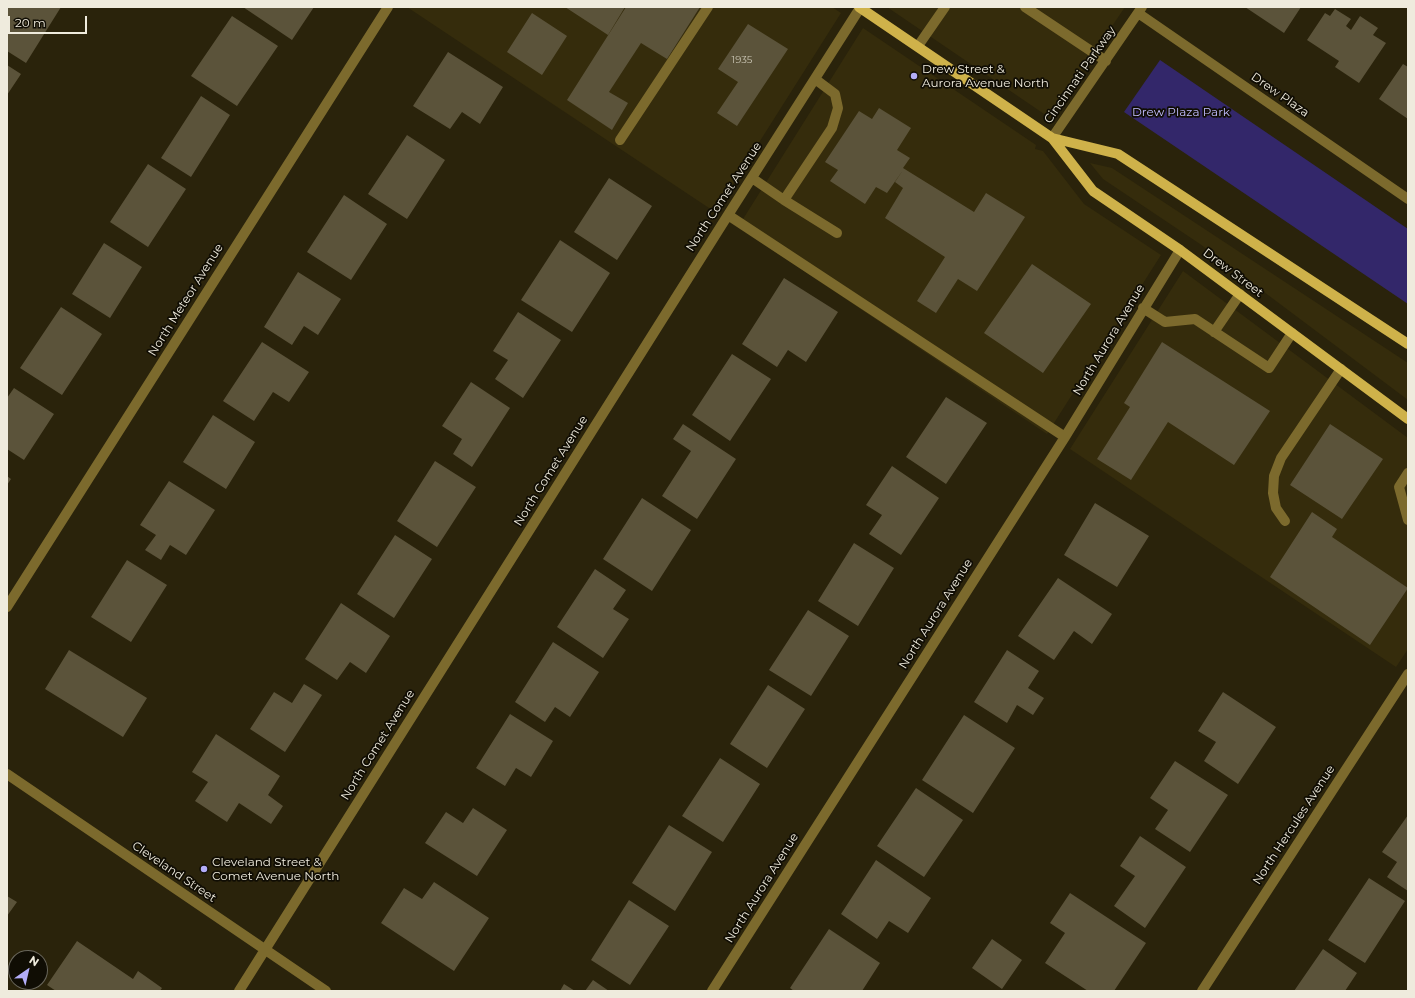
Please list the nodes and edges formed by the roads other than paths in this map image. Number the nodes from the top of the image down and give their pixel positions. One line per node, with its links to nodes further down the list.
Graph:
1 (388, 7): 29 (street, North Meteor Avenue)
2 (708, 7): 11 (street)
3 (860, 7): 7 (main road, Drew Street); 9 (street, North Comet Avenue)
4 (945, 7): 7 (street)
5 (1025, 7): 8 (street)
6 (1140, 10): 8 (street, Cincinnati Parkway); 13 (street, Drew Plaza)
7 (918, 46): 10 (main road, Drew Street)
8 (1106, 61): 10 (street, Cincinnati Parkway)
9 (815, 79): 12 (street, North Comet Avenue); 14 (street)
10 (1052, 138): 17 (main road, Drew Street); 22 (main road, Drew Street)
11 (620, 140)
12 (752, 178): 14 (street); 15 (street, North Comet Avenue)
13 (1408, 199)
14 (784, 200): 16 (street)
15 (728, 215): 25 (street); 32 (street, North Comet Avenue)
16 (837, 233)
17 (1180, 250): 18 (main road, Drew Street); 19 (street, North Aurora Avenue)
18 (1240, 294): 20 (street); 21 (main road, Drew Street)
19 (1144, 308): 20 (street); 25 (street, North Aurora Avenue)
20 (1214, 332): 21 (street)
21 (1292, 333): 23 (main road, Drew Street)
22 (1408, 344)
23 (1341, 369): 24 (main road, Drew Street); 28 (street)
24 (1408, 419)
25 (1065, 437): 35 (street, North Aurora Avenue)
26 (1408, 473): 27 (street)
27 (1408, 520)
28 (1285, 521)
29 (7, 608)
30 (1408, 674): 36 (street, North Hercules Avenue)
31 (7, 774): 32 (street, Cleveland Street)
32 (265, 950): 33 (street, North Comet Avenue); 34 (street, Cleveland Street)
33 (239, 991)
34 (326, 991)
35 (712, 991)
36 (1202, 991)

